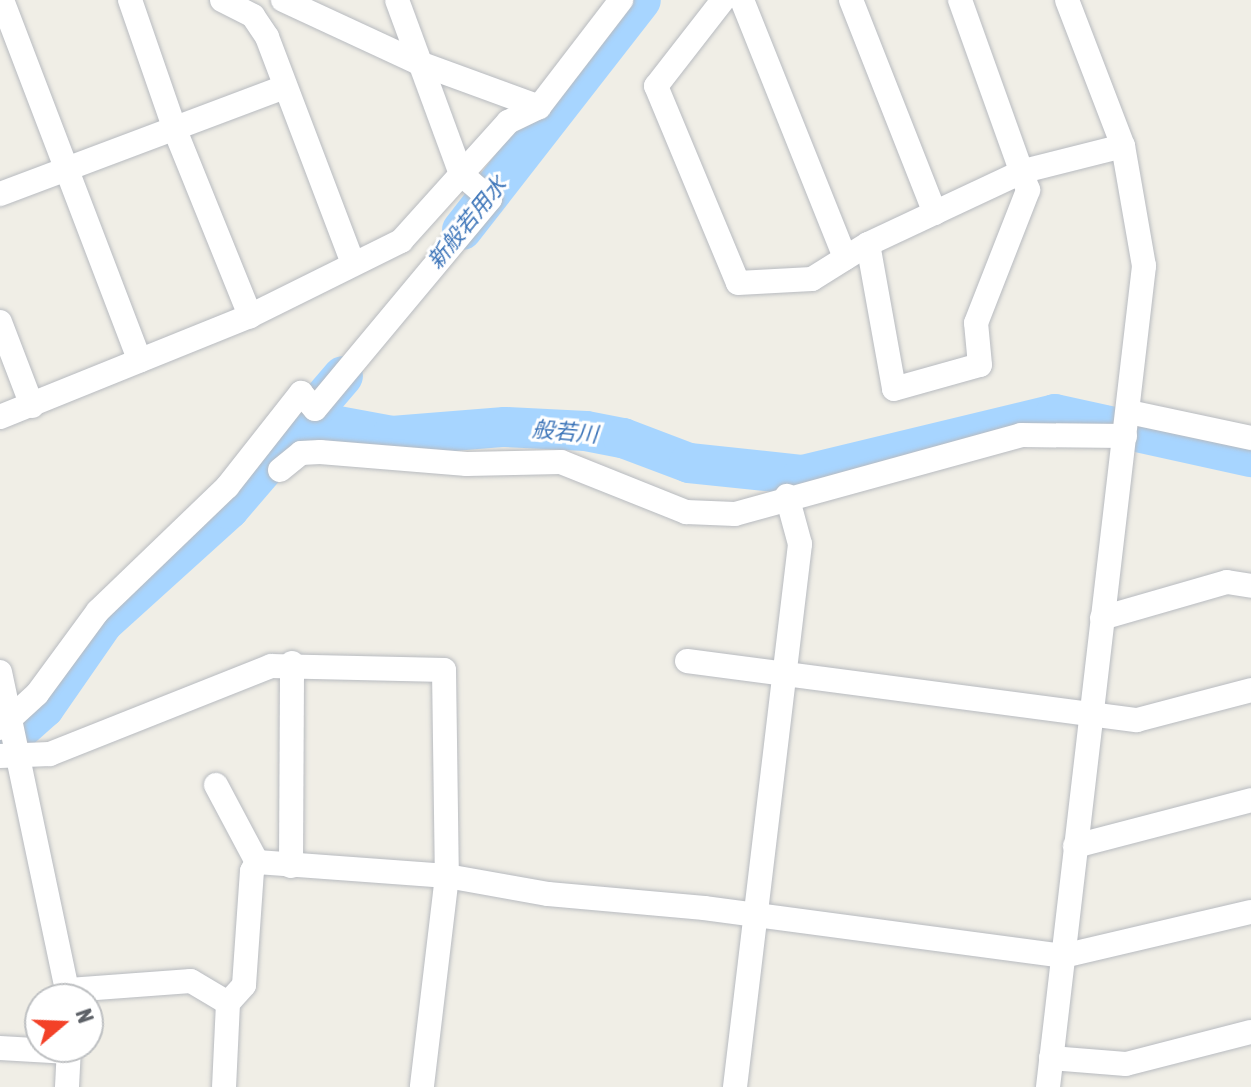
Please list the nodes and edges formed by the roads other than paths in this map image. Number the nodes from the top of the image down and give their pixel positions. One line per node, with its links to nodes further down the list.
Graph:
1 (2, 0): 17 (street)
2 (222, 0): 13 (street)
3 (283, 0): 12 (street)
4 (397, 0): 12 (street)
5 (621, 0): 14 (street)
6 (723, 0): 23 (street)
7 (742, 0): 23 (street)
8 (851, 0): 21 (street)
9 (960, 0): 18 (street)
10 (1067, 0): 16 (street)
11 (133, 1): 15 (street)
12 (419, 63): 14 (street); 19 (street)
13 (285, 87): 15 (street); 24 (street)
14 (539, 107): 19 (street)
15 (175, 130): 17 (street); 25 (street)
16 (1123, 146): 18 (street); 30 (street)
17 (65, 168): 20 (street); 27 (street)
18 (1024, 171): 21 (street); 22 (street)
19 (461, 174): 24 (street); 42 (street)
20 (0, 194)
21 (935, 213): 22 (street)
22 (868, 244): 23 (street)
23 (845, 258)
24 (353, 263): 25 (street)
25 (250, 316): 27 (street)
26 (0, 322): 28 (street)
27 (140, 361): 28 (street)
28 (32, 406): 29 (street)
29 (0, 417)
30 (1127, 424): 31 (street); 33 (street); 35 (street)
31 (1251, 438)
32 (280, 470): 33 (street)
33 (787, 496): 39 (street)
34 (1251, 586): 35 (street)
35 (1102, 618): 41 (street)
36 (687, 661): 39 (street)
37 (292, 663): 42 (street); 47 (street); 48 (street)
38 (0, 672): 42 (street)
39 (784, 674): 41 (street); 50 (street)
40 (1251, 690): 41 (street)
41 (1089, 715): 45 (street)
42 (8, 741): 52 (street)
43 (216, 785): 46 (street)
44 (1251, 800): 45 (street)
45 (1075, 846): 51 (street)
46 (257, 862): 47 (street); 54 (street)
47 (291, 866): 48 (street)
48 (447, 876): 50 (street); 62 (street)
49 (1251, 912): 51 (street)
50 (758, 916): 51 (street); 63 (street)
51 (1063, 956): 58 (street)
52 (66, 983)
53 (104, 991): 54 (street)
54 (228, 1003): 61 (street)
55 (1251, 1032): 58 (street)
56 (0, 1048): 57 (street)
57 (24, 1049)
58 (1051, 1058): 64 (street)
59 (68, 1063): 60 (street)
60 (67, 1087)
61 (224, 1087)
62 (422, 1087)
63 (735, 1087)
64 (1048, 1087)

